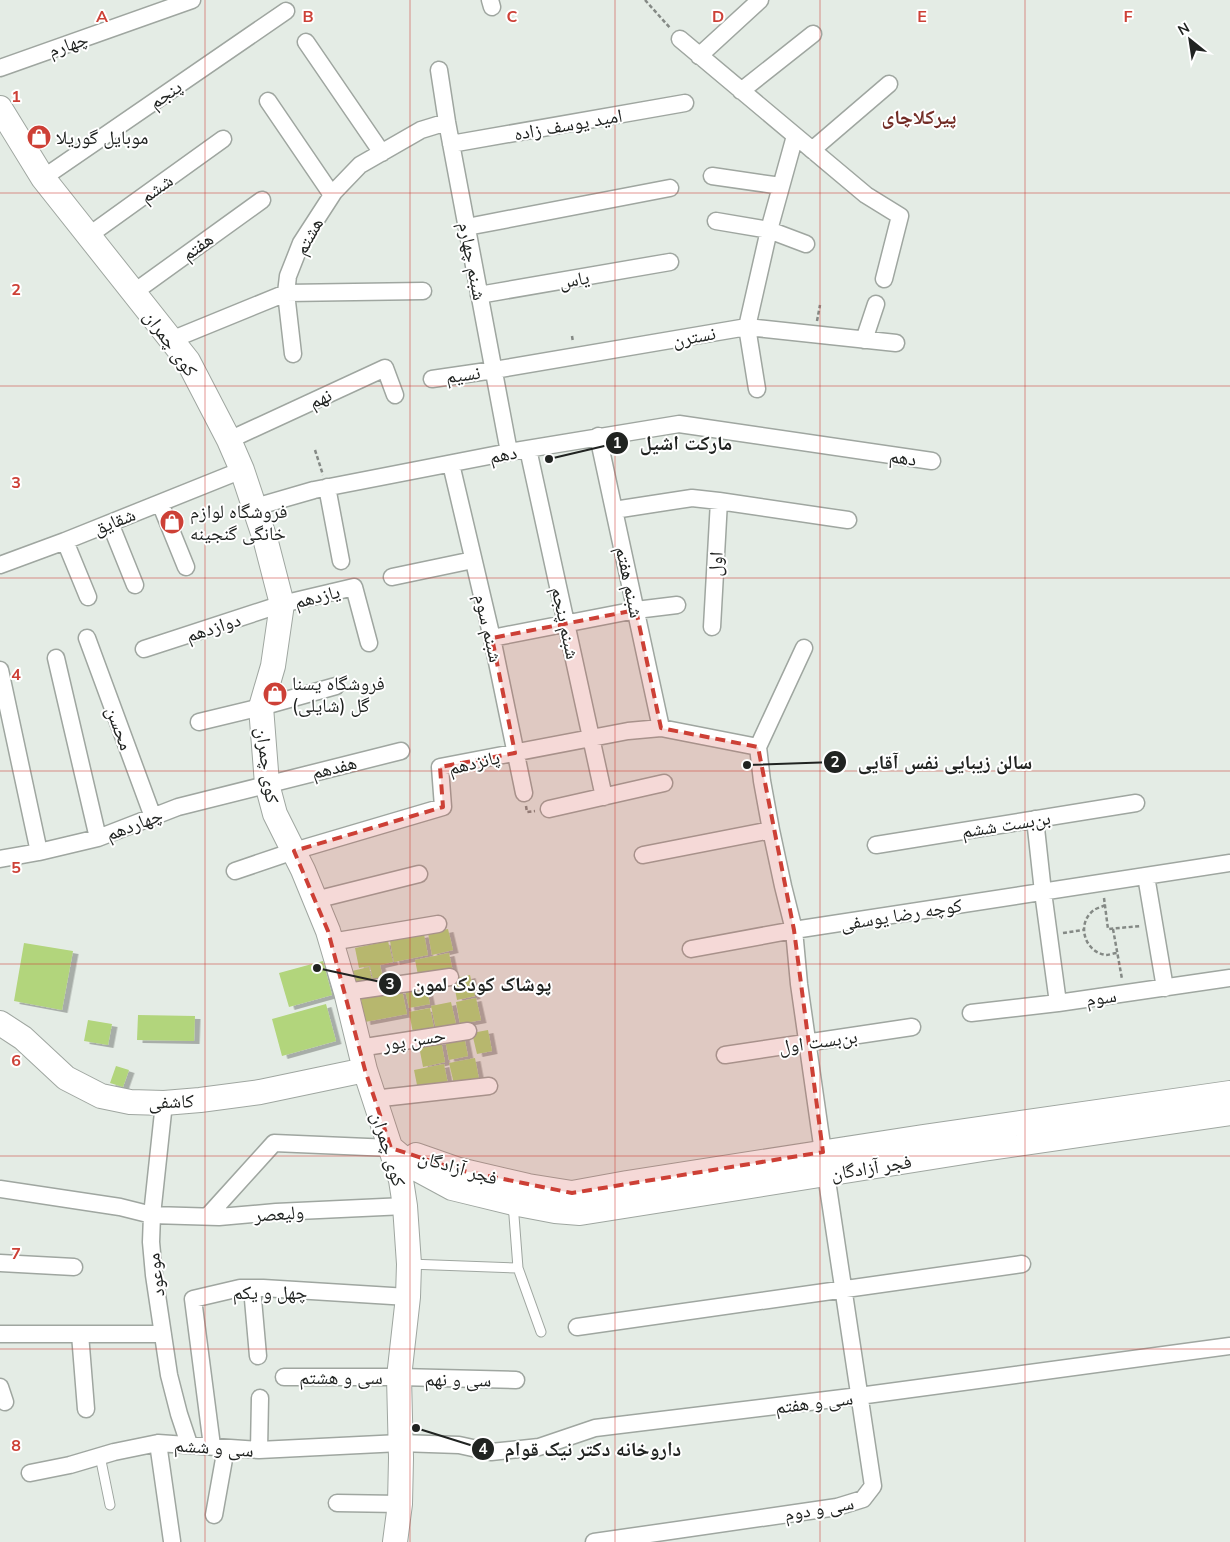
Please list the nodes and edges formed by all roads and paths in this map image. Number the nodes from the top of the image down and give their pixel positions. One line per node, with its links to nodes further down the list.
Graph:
1 (192, 0): 9 (street, چهارم)
2 (645, 0): 6 (path)
3 (760, 0): 8 (street)
4 (286, 10): 23 (street, پنجم)
5 (812, 34): 12 (street)
6 (680, 39): 8 (street)
7 (306, 42): 21 (street)
8 (699, 56): 12 (street)
9 (0, 68)
10 (439, 70): 16 (street, شبنم چهارم)
11 (889, 84): 20 (street)
12 (741, 91): 17 (street)
13 (268, 101): 26 (street)
14 (685, 103): 19 (street, امید یوسف زاده)
15 (0, 108): 23 (street, کوی چمران)
16 (447, 122): 19 (street, شبنم چهارم); 21 (street, هشتم)
17 (795, 136): 20 (street); 24 (street)
18 (223, 139): 31 (street, ششم)
19 (451, 144): 29 (street, شبنم چهارم)
20 (812, 150): 34 (street)
21 (382, 153): 26 (street, هشتم)
22 (712, 176): 24 (street)
23 (44, 178): 31 (street, کوی چمران)
24 (781, 186): 30 (street)
25 (670, 188): 29 (street)
26 (332, 195): 37 (street, هشتم)
27 (262, 200): 36 (street, هفتم)
28 (716, 221): 30 (street)
29 (467, 227): 38 (street, شبنم چهارم)
30 (769, 230): 32 (street); 40 (street)
31 (88, 236): 36 (street, کوی چمران)
32 (806, 244)
33 (670, 262): 38 (street, یاس)
34 (884, 279)
35 (423, 291): 37 (street)
36 (133, 293): 41 (street, کوی چمران)
37 (286, 293): 41 (street); 44 (street, هشتم)
38 (479, 295): 45 (street, شبنم چهارم)
39 (876, 304): 42 (street)
40 (747, 327): 42 (street, نسترن); 45 (street, نسترن); 47 (street)
41 (171, 340): 50 (street, کوی چمران)
42 (864, 340): 43 (street, نسترن)
43 (896, 343)
44 (294, 354)
45 (494, 370): 46 (street, نسیم); 53 (street, شبنم چهارم)
46 (432, 379)
47 (757, 389)
48 (395, 395): 50 (street, نهم)
49 (598, 436): 51 (street, دهم); 54 (street, دهم); 61 (street, شبنم هفتم)
50 (229, 440): 56 (street, کوی چمران)
51 (528, 449): 53 (street, دهم); 75 (street, شبنم پنجم)
52 (315, 450): 57 (path)
53 (509, 452): 55 (street, دهم)
54 (932, 461)
55 (451, 464): 57 (street, دهم); 65 (street, شبنم سوم)
56 (242, 470): 59 (street, شقایق); 60 (street, کوی چمران)
57 (327, 487): 60 (street, دهم); 67 (street)
58 (719, 501): 61 (street); 62 (street); 76 (street, اول)
59 (160, 503): 63 (street, شقایق); 68 (street)
60 (255, 507): 72 (street, کوی چمران)
61 (614, 510): 74 (street, شبنم هفتم)
62 (848, 520)
63 (110, 523): 64 (street, شقایق); 70 (street)
64 (65, 541): 66 (street, شقایق); 71 (street)
65 (473, 560): 69 (street); 78 (street, شبنم سوم)
66 (7, 562)
67 (341, 562)
68 (186, 567)
69 (392, 576)
70 (135, 584)
71 (88, 597)
72 (282, 604): 79 (street, یازدهم); 81 (street, دوازدهم); 85 (street, کوی چمران)
73 (677, 606): 74 (street)
74 (636, 610): 75 (street); 87 (street, شبنم هفتم)
75 (566, 625): 78 (street); 88 (street, شبنم پنجم)
76 (712, 627)
77 (86, 638): 98 (street, محسن)
78 (492, 638): 91 (street, شبنم سوم)
79 (369, 644)
80 (804, 648): 89 (street)
81 (144, 649)
82 (56, 658): 101 (street)
83 (0, 670): 104 (street)
84 (336, 686): 85 (street)
85 (261, 707): 86 (street); 93 (street, کوی چمران)
86 (199, 722)
87 (661, 728): 88 (street, پانزدهم); 89 (street, پانزدهم)
88 (592, 738): 91 (street, پانزدهم); 95 (street, شبنم پنجم)
89 (758, 747): 100 (street)
90 (402, 750): 93 (street, هفدهم)
91 (515, 753): 94 (street, شبنم سوم); 103 (street, پانزدهم)
92 (664, 783): 95 (street)
93 (267, 784): 98 (street, چهاردهم); 103 (street, کوی چمران)
94 (524, 793)
95 (604, 797): 97 (street)
96 (1136, 803): 99 (street, بن‌بست ششم)
97 (549, 809)
98 (153, 818): 101 (street, چهاردهم)
99 (1036, 819): 102 (street, بن‌بست ششم); 111 (street)
100 (771, 830): 105 (street); 118 (street)
101 (98, 838): 104 (street, چهاردهم)
102 (876, 845)
103 (294, 851): 108 (street, پانزدهم); 113 (street, کوی چمران)
104 (39, 852): 106 (street, چهاردهم)
105 (643, 856)
106 (0, 859)
107 (1230, 863): 110 (street, کوچه رضا یوسفی)
108 (235, 871)
109 (419, 874): 113 (street)
110 (1146, 876): 111 (street, کوچه رضا یوسفی); 127 (street)
111 (1043, 892): 118 (street, کوچه رضا یوسفی); 129 (street)
112 (1104, 896): 114 (path)
113 (316, 900): 121 (street, کوی چمران)
114 (1105, 905): 117 (path); 119 (path)
115 (438, 924): 121 (street)
116 (1061, 925): 119 (path)
117 (1113, 929): 120 (path); 123 (path)
118 (794, 930): 122 (street, کوچه رضا یوسفی); 134 (street)
119 (1083, 930): 123 (path)
120 (1144, 934)
121 (331, 942): 128 (street, کوی چمران)
122 (691, 949)
123 (1118, 953): 126 (path)
124 (450, 977): 128 (street)
125 (1230, 978): 127 (street, سوم)
126 (1122, 980)
127 (1165, 988): 129 (street, سوم)
128 (346, 992): 136 (street, کوی چمران)
129 (1058, 1004): 130 (street, سوم)
130 (971, 1012)
131 (0, 1023): 140 (street, کاشفی)
132 (912, 1027): 134 (street, بن‌بست اول)
133 (468, 1031): 136 (street, حسن پور)
134 (807, 1042): 135 (street, بن‌بست اول); 143 (street)
135 (724, 1055)
136 (362, 1059): 139 (street, کوی چمران); 140 (street, کاشفی)
137 (490, 1086): 139 (street)
138 (1230, 1093): 143 (street, فجر آزادگان)
139 (374, 1099): 142 (street, کوی چمران)
140 (164, 1103): 148 (street, موعود)
141 (1230, 1113): 143 (street, فجر آزادگان)
142 (390, 1148): 144 (street, فجر آزادگان); 147 (street, کوی چمران); 149 (street)
143 (824, 1163): 144 (street, فجر آزادگان); 146 (street, فجر آزادگان); 156 (street, سی و دوم)
144 (456, 1179): 146 (street, فجر آزادگان)
145 (0, 1189): 148 (street, ولیعصر)
146 (513, 1203): 154 (lane)
147 (405, 1206): 149 (street, ولیعصر); 151 (street, کوی چمران)
148 (152, 1215): 149 (street, ولیعصر); 162 (street, موعود)
149 (207, 1217)
150 (0, 1263): 153 (street)
151 (408, 1264): 154 (lane); 157 (street, کوی چمران)
152 (1022, 1264): 156 (street)
153 (74, 1267)
154 (518, 1268): 159 (lane)
155 (252, 1288): 157 (street, چهل و یکم); 164 (street); 174 (street, چهل و یکم)
156 (843, 1289): 158 (street); 168 (street, سی و دوم)
157 (408, 1297): 166 (street, کوی چمران)
158 (577, 1327)
159 (541, 1332)
160 (0, 1334): 161 (street)
161 (80, 1334): 162 (street); 170 (street)
162 (163, 1334): 173 (street, موعود)
163 (1230, 1346): 168 (street, سی و هفتم)
164 (258, 1356)
165 (284, 1377): 166 (street, سی و هشتم)
166 (399, 1377): 167 (street, سی و نهم); 172 (street, کوی چمران)
167 (516, 1380)
168 (859, 1396): 172 (street, سی و هفتم); 184 (street, سی و دوم)
169 (260, 1398): 175 (street)
170 (86, 1409)
171 (158, 1443): 173 (street, سی و ششم); 176 (street, سی و ششم); 182 (street)
172 (400, 1443): 175 (street, سی و ششم); 179 (street, کوی چمران)
173 (189, 1444): 174 (street, سی و ششم)
174 (219, 1447): 175 (street, سی و ششم); 181 (street)
175 (259, 1450)
176 (100, 1456): 177 (street, سی و ششم); 180 (lane)
177 (30, 1473)
178 (337, 1503): 179 (street)
179 (400, 1504): 183 (street, کوی چمران)
180 (110, 1505)
181 (214, 1515)
182 (174, 1542)
183 (395, 1542)
184 (594, 1542)

